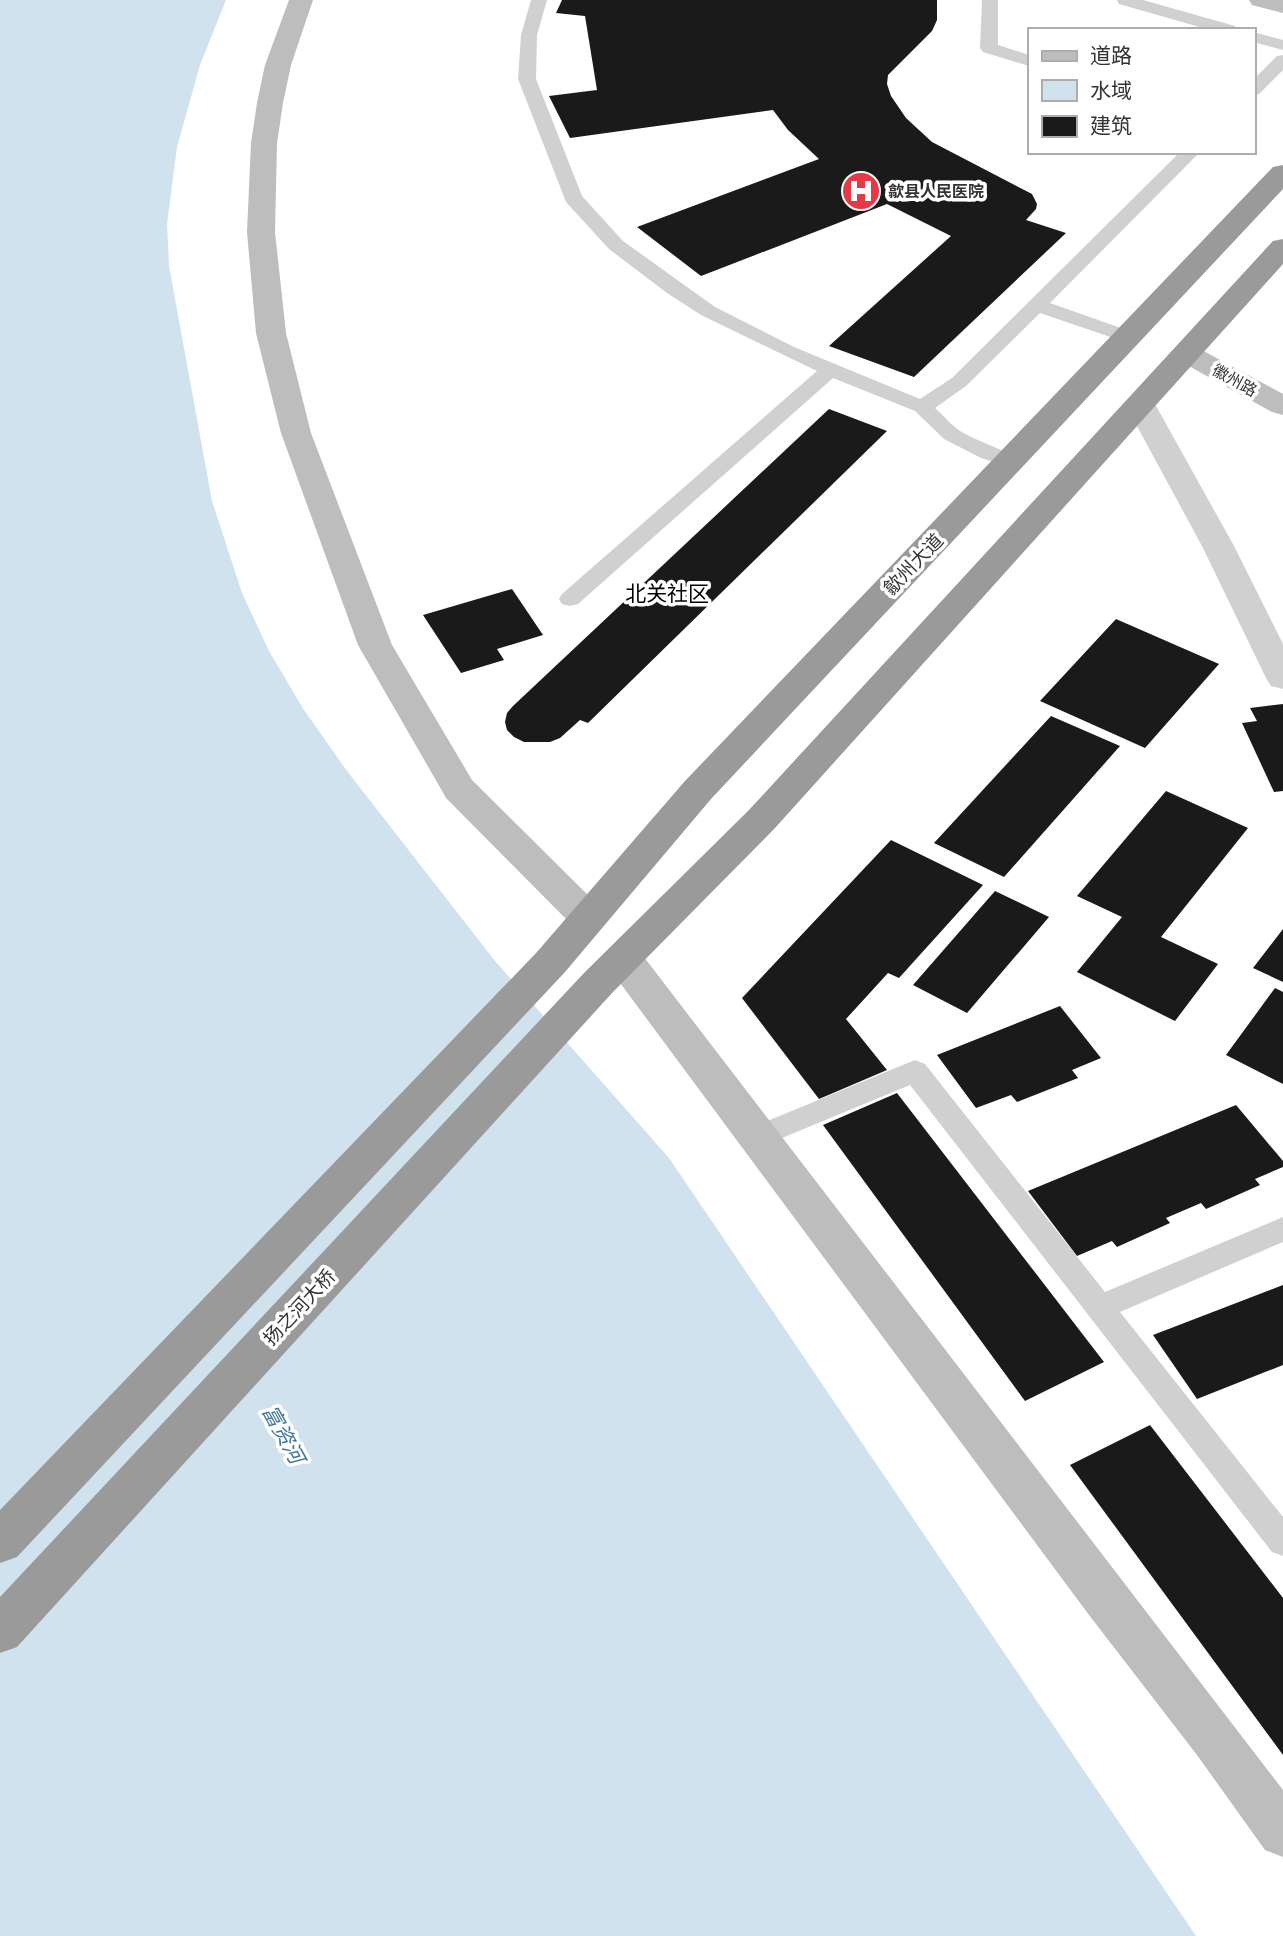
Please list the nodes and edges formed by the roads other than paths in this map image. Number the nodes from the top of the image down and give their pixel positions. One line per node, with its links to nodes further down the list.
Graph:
1 (301, 0): 26 (street)
2 (539, 0): 19 (lane)
3 (990, 0): 11 (lane)
4 (1125, 0): 7 (lane)
5 (1261, 0): 6 (street)
6 (1283, 6)
7 (1222, 28)
8 (1255, 38): 9 (lane)
9 (1283, 45)
10 (1283, 60): 12 (lane)
11 (1028, 61)
12 (1255, 88)
13 (1189, 154): 16 (lane)
14 (1283, 173): 17 (highway, 歙州大道)
15 (1283, 247): 18 (highway)
16 (1036, 305): 17 (lane); 22 (lane)
17 (1128, 337): 23 (highway, 歙州大道)
18 (1186, 353): 20 (highway); 21 (street, 徽州路)
19 (831, 369): 22 (lane); 24 (lane)
20 (1140, 404): 25 (street); 27 (highway)
21 (1283, 406)
22 (922, 407): 23 (lane)
23 (1011, 461): 26 (highway, 歙州大道)
24 (570, 599)
25 (1283, 678)
26 (587, 917): 31 (highway, 歙州大道)
27 (611, 971): 28 (street); 33 (highway, 扬之河大桥)
28 (758, 1137): 30 (lane); 34 (street)
29 (1283, 1229): 30 (lane)
30 (1100, 1307): 32 (lane)
31 (0, 1542)
32 (1283, 1542)
33 (0, 1631)
34 (1283, 1832)

